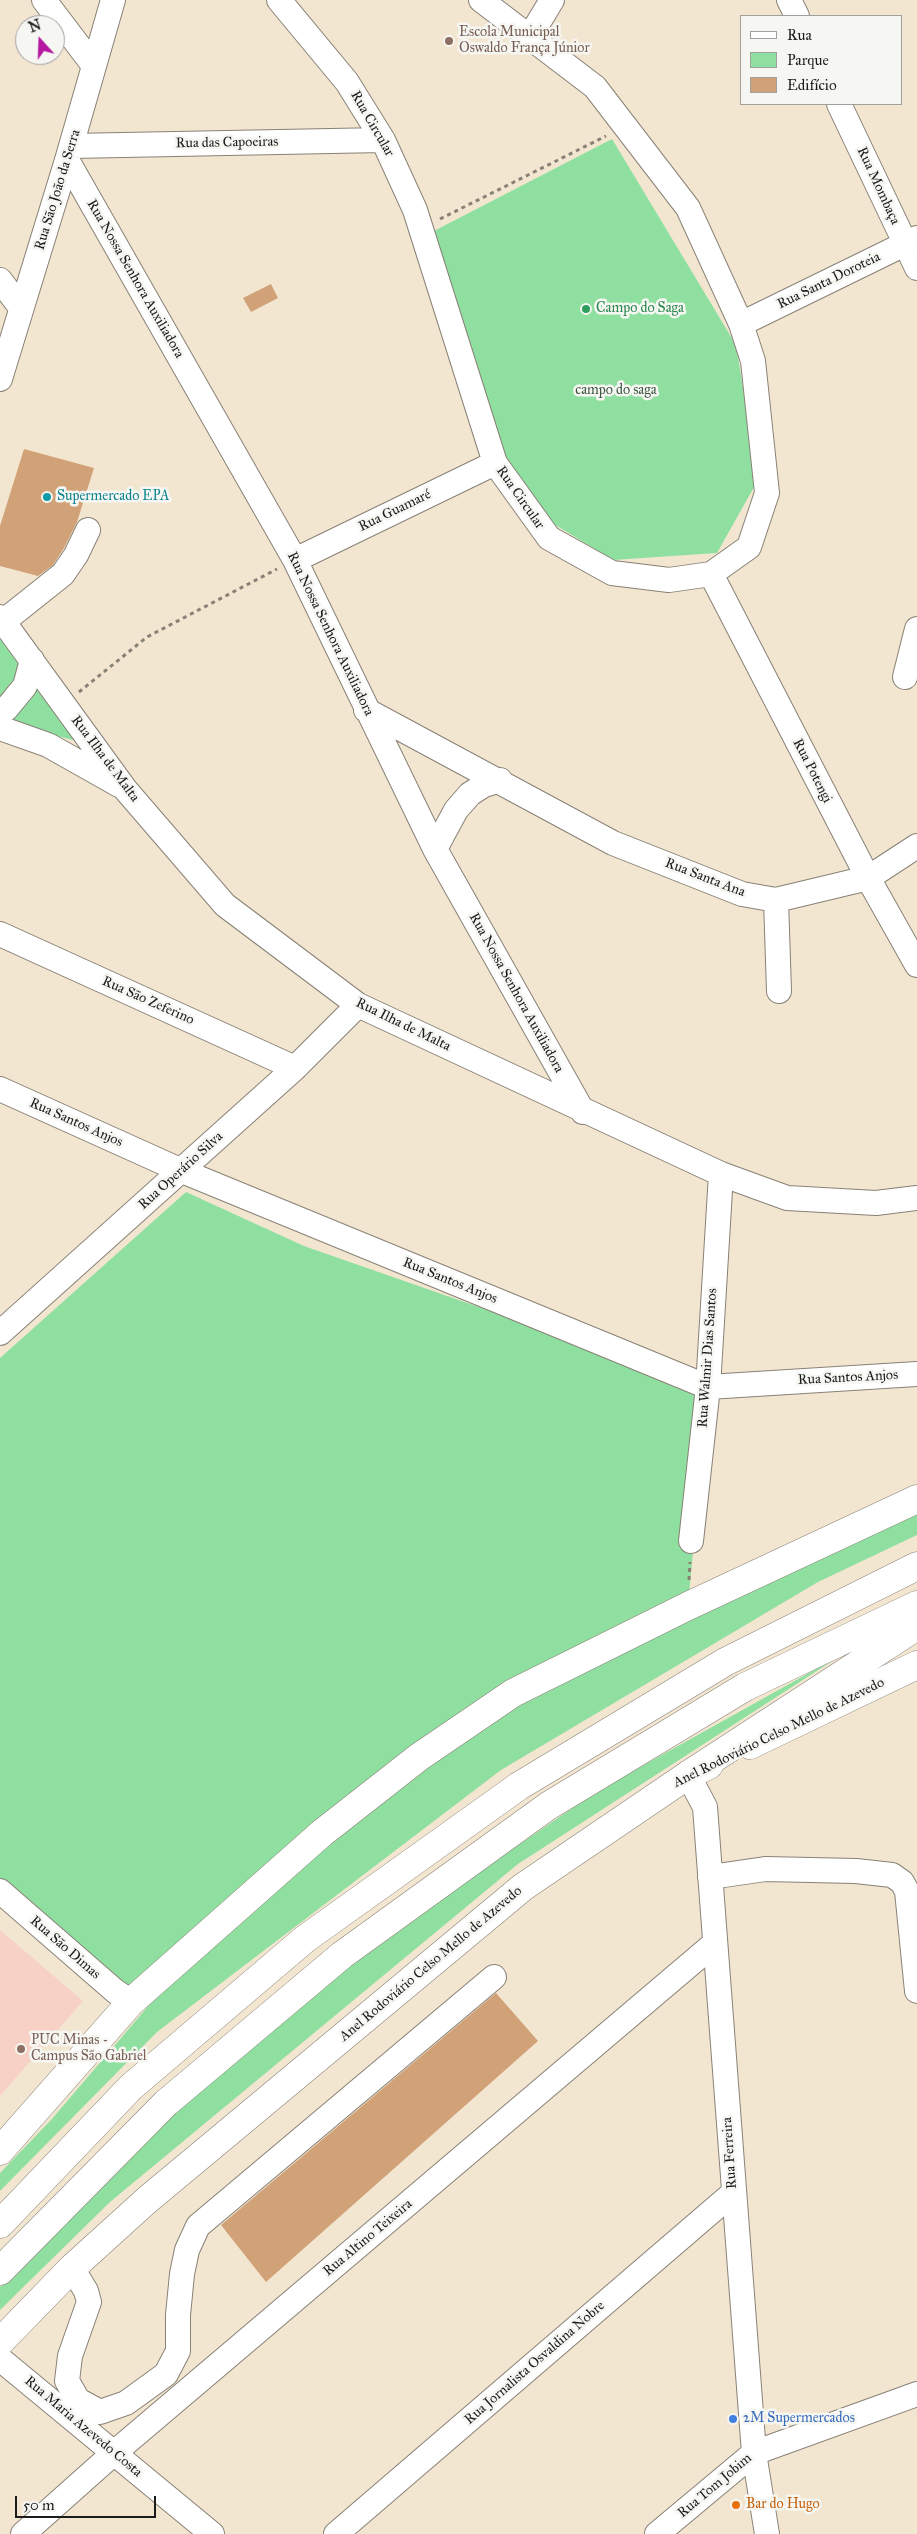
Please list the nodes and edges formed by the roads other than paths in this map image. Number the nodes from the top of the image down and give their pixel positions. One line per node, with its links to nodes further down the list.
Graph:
1 (44, 0): 9 (street)
2 (113, 0): 9 (street, Rua São João da Serra)
3 (279, 0): 11 (street, Rua Circular)
4 (481, 0): 8 (street, Rua Circular)
5 (552, 0): 8 (street)
6 (790, 0): 7 (street)
7 (797, 15)
8 (529, 38): 17 (street, Rua Circular)
9 (94, 66): 12 (street, Rua São João da Serra)
10 (840, 105): 13 (street, Rua Mombaça)
11 (383, 140): 12 (street, Rua das Capoeiras); 19 (street, Rua Circular)
12 (69, 153): 16 (street, Rua São João da Serra); 21 (street, Rua Nossa Senhora Auxiliadora)
13 (911, 240): 14 (street, Rua Mombaça); 17 (street, Rua Santa Doroteia)
14 (917, 268)
15 (0, 280): 16 (street)
16 (21, 308): 18 (street, Rua São João da Serra)
17 (741, 324): 22 (street, Rua Circular)
18 (0, 379)
19 (495, 463): 21 (street, Rua Guamaré); 22 (street, Rua Circular)
20 (88, 530): 23 (street)
21 (295, 560): 27 (street, Rua Nossa Senhora Auxiliadora)
22 (711, 574): 34 (street, Rua Potengi)
23 (1, 619): 25 (street, Rua Ilha de Malta)
24 (917, 629): 26 (street)
25 (32, 660): 28 (street); 31 (street, Rua Ilha de Malta)
26 (904, 677)
27 (366, 710): 30 (street, Rua Santa Ana); 33 (street, Rua Nossa Senhora Auxiliadora)
28 (0, 711)
29 (0, 728): 31 (street)
30 (500, 780): 33 (street); 35 (street, Rua Santa Ana)
31 (125, 788): 39 (street, Rua Ilha de Malta)
32 (917, 846): 34 (street, Rua Santa Ana)
33 (435, 849): 42 (street, Rua Nossa Senhora Auxiliadora)
34 (868, 878): 35 (street, Rua Santa Ana); 37 (street, Rua Potengi)
35 (776, 900): 38 (street)
36 (0, 934): 40 (street, Rua São Zeferino)
37 (917, 965)
38 (779, 991)
39 (358, 1005): 40 (street, Rua Operário Silva); 42 (street, Rua Ilha de Malta)
40 (295, 1068): 43 (street, Rua Operário Silva)
41 (0, 1089): 43 (street, Rua Santos Anjos)
42 (583, 1112): 44 (street, Rua Ilha de Malta)
43 (182, 1171): 46 (street, Rua Operário Silva); 48 (street, Rua Santos Anjos)
44 (721, 1174): 45 (street, Rua Ilha de Malta); 48 (street, Rua Walmir Dias Santos)
45 (917, 1198)
46 (0, 1333)
47 (917, 1374): 48 (street, Rua Santos Anjos)
48 (708, 1387): 50 (street, Rua Walmir Dias Santos)
49 (917, 1499): 61 (main road)
50 (691, 1542)
51 (917, 1566): 64 (main road)
52 (917, 1605): 66 (main road)
53 (917, 1626): 55 (main road)
54 (917, 1665): 55 (main road, Anel Rodoviário Celso Mello de Azevedo)
55 (688, 1775): 56 (street, Rua Ferreira); 65 (main road, Anel Rodoviário Celso Mello de Azevedo)
56 (710, 1877): 58 (street, Rua Ferreira); 60 (street)
57 (0, 1891): 61 (street, Rua São Dimas)
58 (715, 1944): 63 (street, Rua Ferreira); 70 (street, Rua Altino Teixeira)
59 (494, 1976): 65 (street)
60 (917, 1991)
61 (131, 2002): 62 (main road)
62 (0, 2151)
63 (733, 2193): 71 (street, Rua Ferreira); 74 (street, Rua Jornalista Osvaldina Nobre)
64 (0, 2224)
65 (72, 2268): 67 (main road, Anel Rodoviário Celso Mello de Azevedo)
66 (0, 2271)
67 (0, 2342)
68 (0, 2359): 70 (street, Rua Maria Azevedo Costa)
69 (917, 2394): 71 (street, Rua Tom Jobim)
70 (114, 2453): 72 (street, Rua Altino Teixeira); 73 (street, Rua Maria Azevedo Costa)
71 (754, 2453): 75 (street, Rua Tom Jobim); 76 (street, Rua Ferreira)
72 (23, 2534)
73 (212, 2534)
74 (336, 2534)
75 (657, 2534)
76 (767, 2534)

